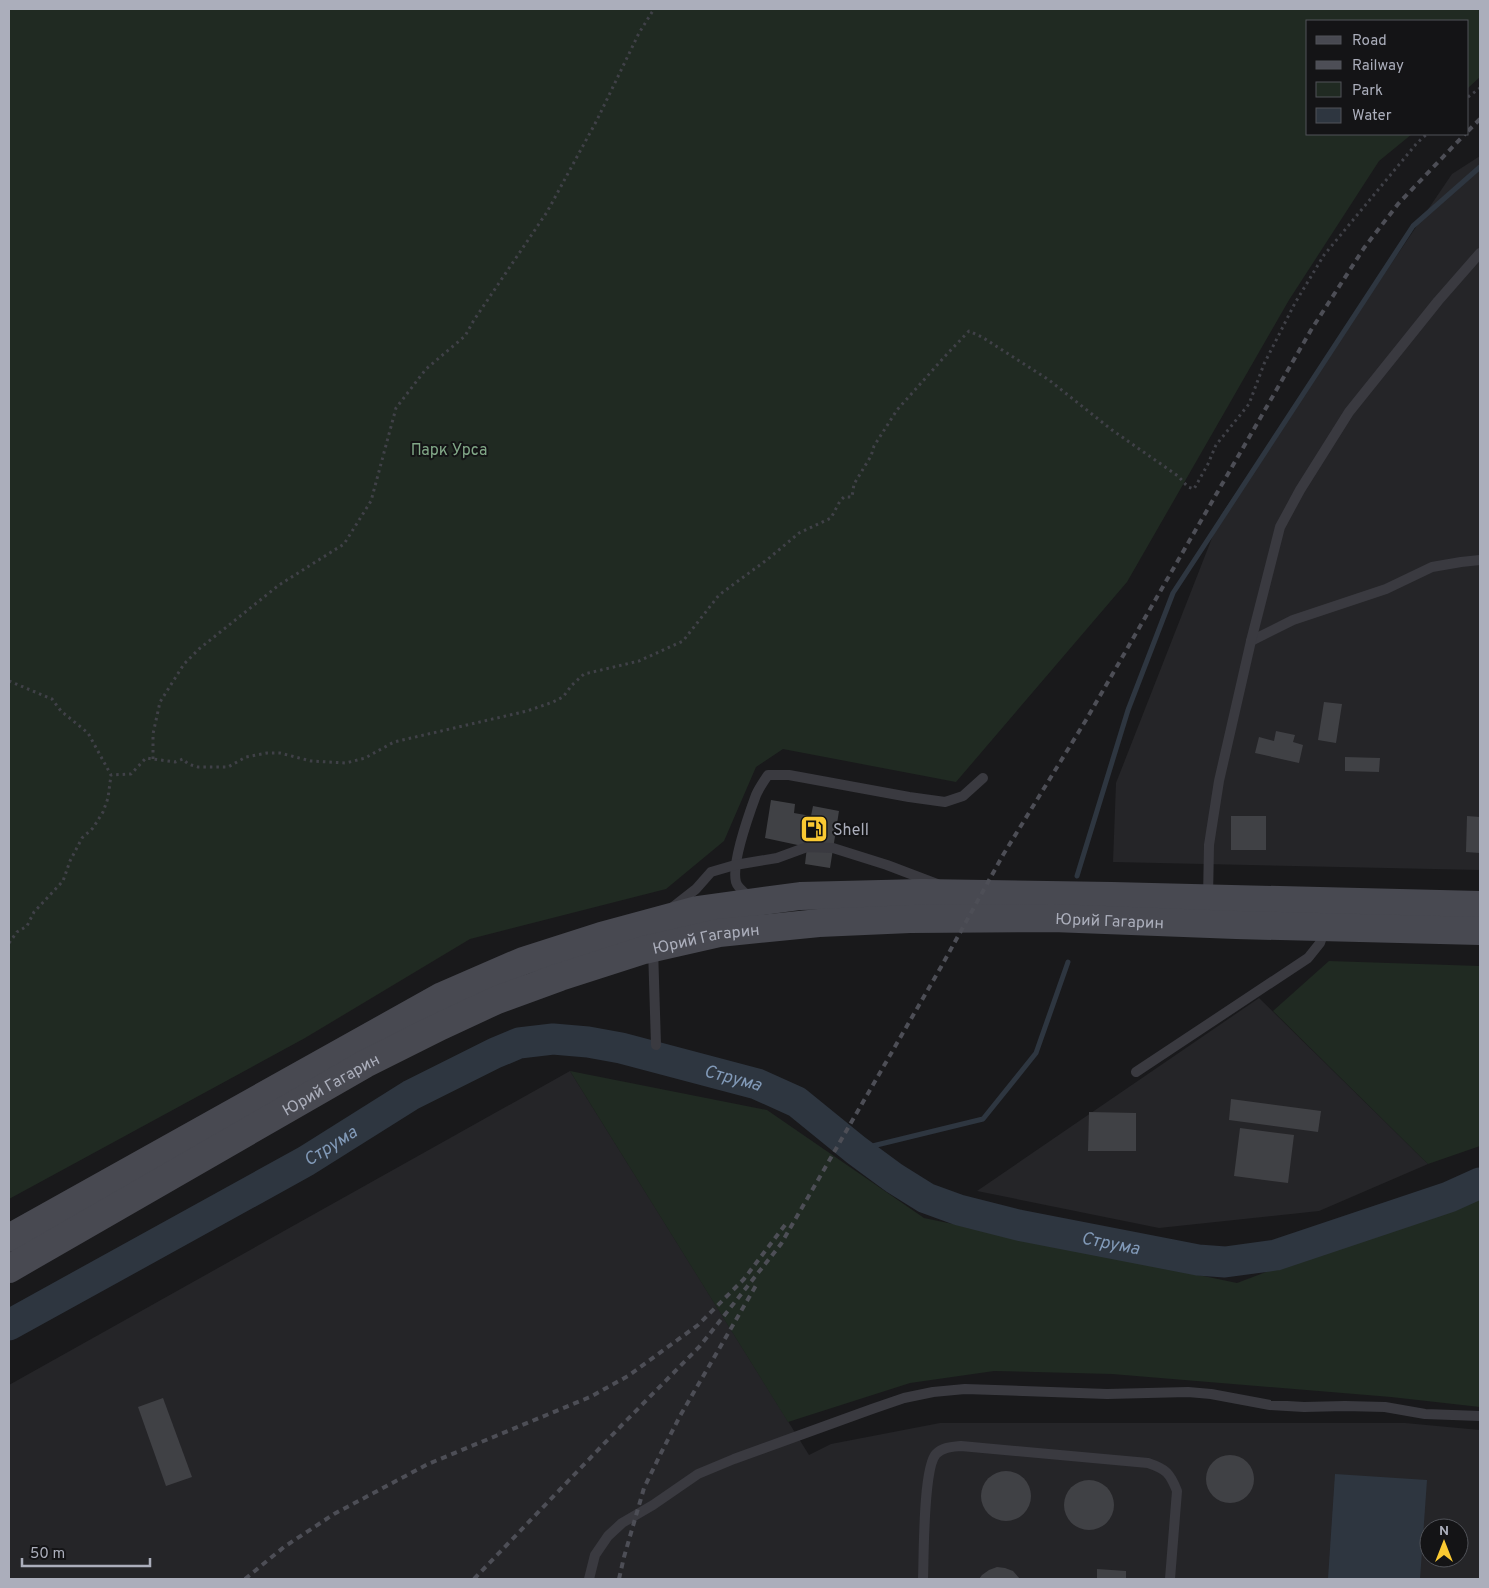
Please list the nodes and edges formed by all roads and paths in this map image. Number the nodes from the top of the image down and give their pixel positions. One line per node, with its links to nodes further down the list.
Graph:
1 (654, 9): 9 (path)
2 (1480, 88): 3 (path)
3 (1469, 97)
4 (1426, 135): 9 (path)
5 (1480, 253): 7 (lane)
6 (1480, 560): 7 (lane)
7 (1251, 641): 14 (lane)
8 (9, 681): 10 (path)
9 (153, 760): 10 (path)
10 (111, 775): 20 (path)
11 (983, 778): 12 (lane)
12 (735, 865): 13 (lane); 15 (lane); 17 (lane)
13 (961, 894): 14 (street, Юрий Гагарин); 15 (street, Юрий Гагарин)
14 (1208, 898): 16 (street, Юрий Гагарин)
15 (756, 902): 17 (street, Юрий Гагарин)
16 (1480, 905)
17 (656, 921): 24 (street, Юрий Гагарин)
18 (1325, 927): 19 (street, Юрий Гагарин); 21 (street, Юрий Гагарин); 23 (lane)
19 (1480, 931)
20 (9, 943)
21 (653, 948): 22 (lane); 25 (street, Юрий Гагарин)
22 (656, 1045)
23 (1136, 1072)
24 (9, 1238)
25 (9, 1269)
26 (1480, 1416): 27 (lane)
27 (588, 1579)
28 (923, 1579): 29 (lane)
29 (1170, 1579)

